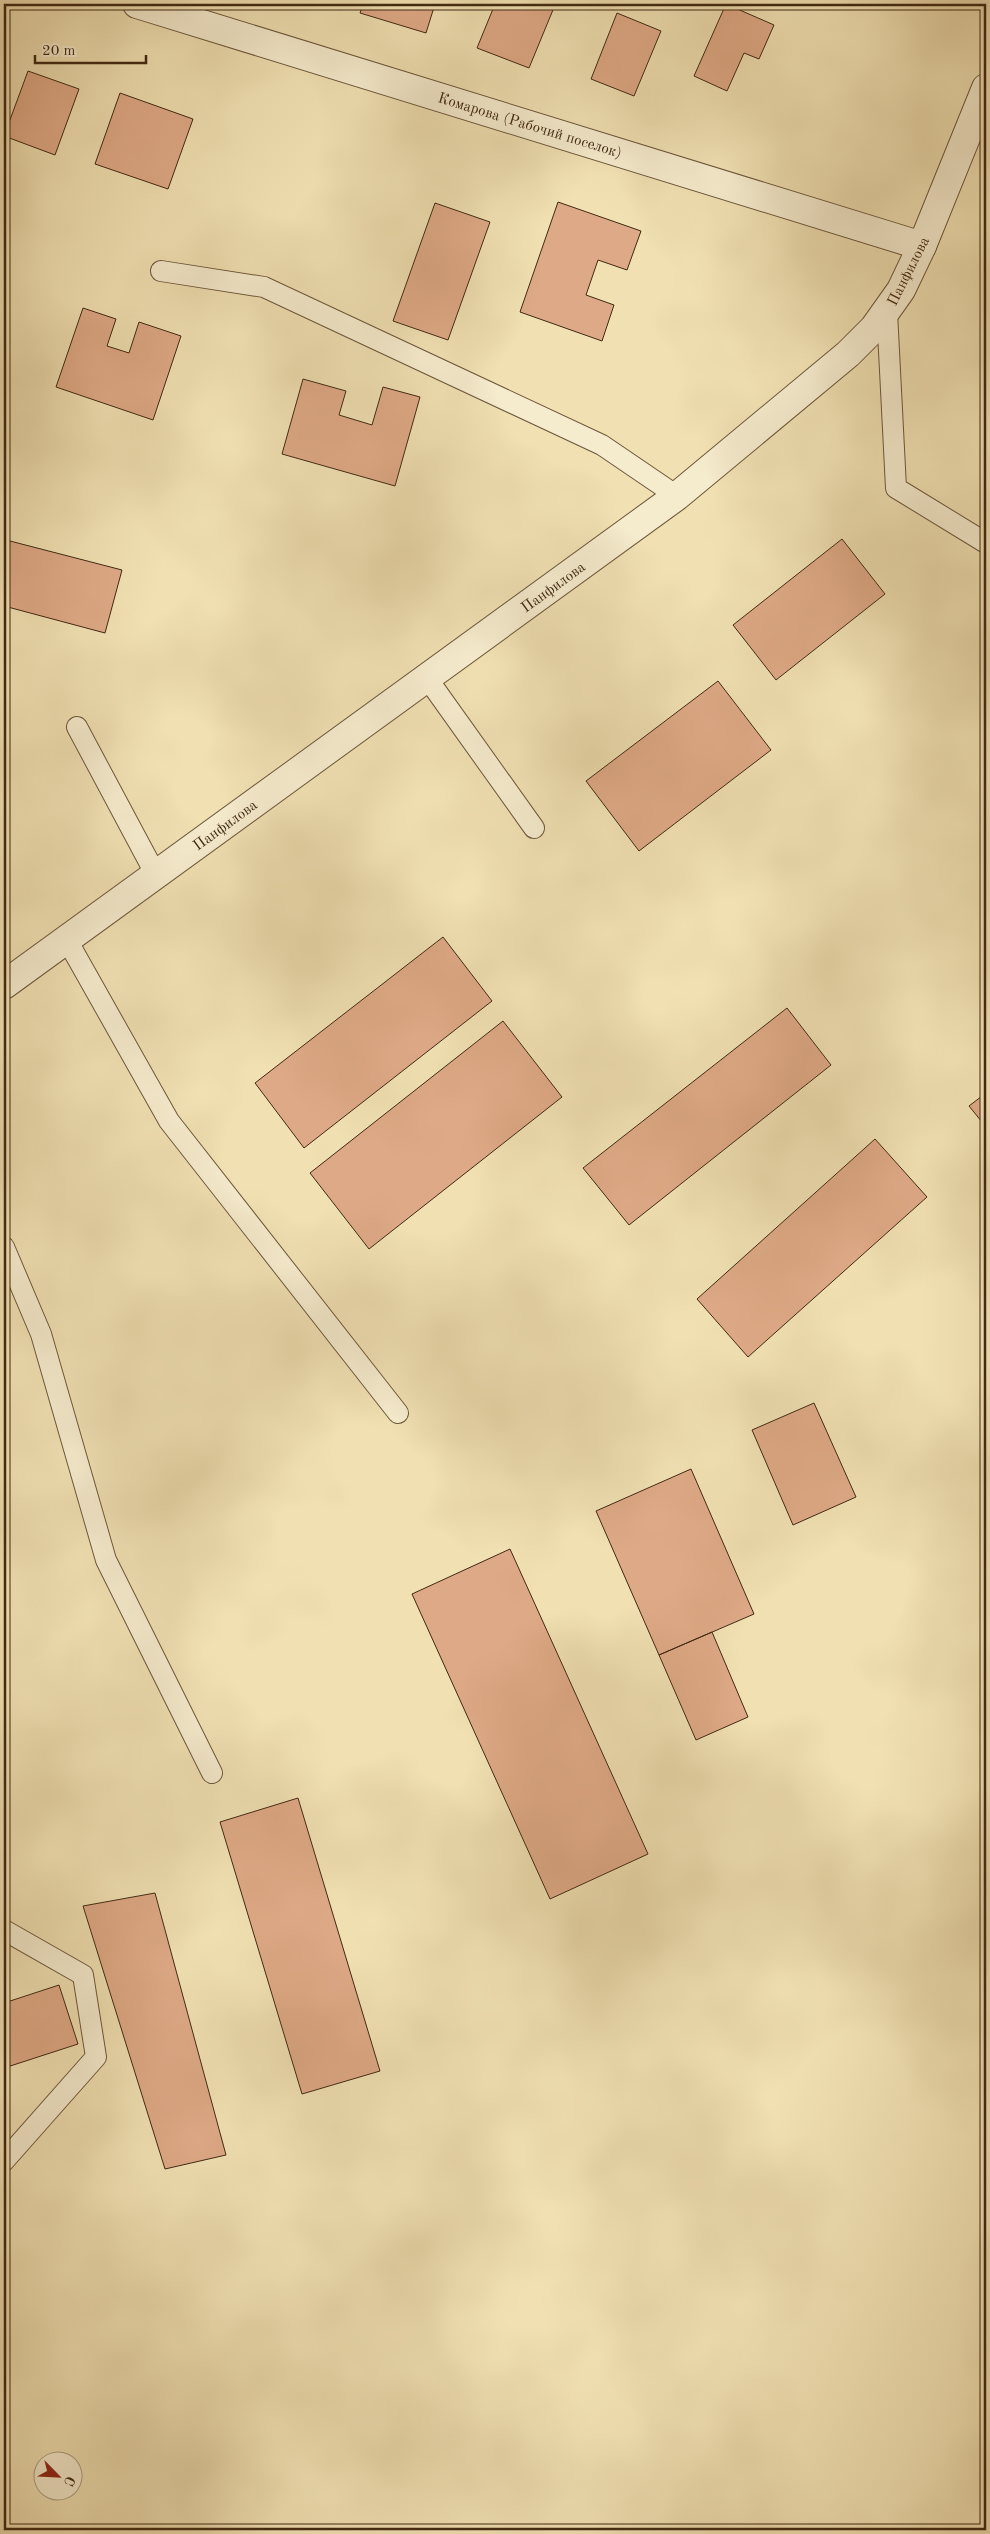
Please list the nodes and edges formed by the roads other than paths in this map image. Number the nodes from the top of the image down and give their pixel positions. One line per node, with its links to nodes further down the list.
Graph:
1 (137, 4): 3 (street, Комарова (Рабочий поселок))
2 (986, 88): 3 (street, Панфилова)
3 (922, 246): 5 (street, Панфилова)
4 (162, 271): 6 (lane)
5 (887, 312): 6 (street, Панфилова); 7 (lane)
6 (677, 496): 8 (street, Панфилова)
7 (986, 543)
8 (427, 678): 10 (lane); 11 (street, Панфилова)
9 (77, 727): 11 (lane)
10 (534, 828)
11 (156, 875): 12 (street, Панфилова)
12 (67, 940): 13 (street, Панфилова); 15 (lane)
13 (4, 985)
14 (4, 1247): 16 (lane)
15 (398, 1413)
16 (212, 1773)
17 (4, 1930): 18 (lane)
18 (4, 2161)

